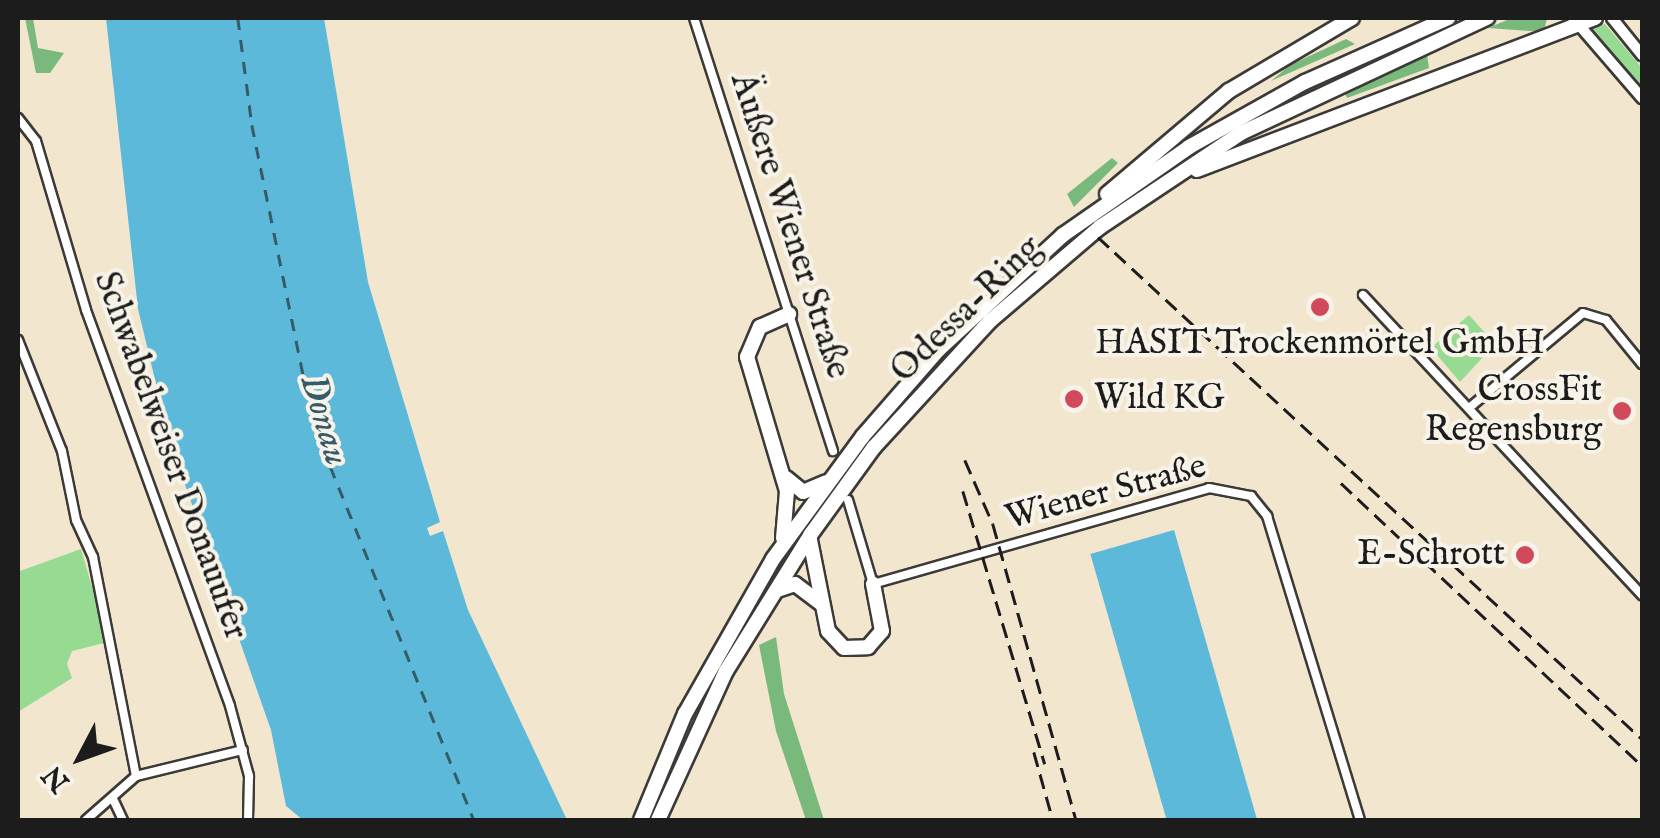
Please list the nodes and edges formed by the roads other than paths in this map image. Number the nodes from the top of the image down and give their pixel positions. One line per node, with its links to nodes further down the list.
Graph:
1 (694, 18): 14 (street, Äußere Wiener Straße)
2 (1352, 18): 12 (highway)
3 (1448, 18): 12 (highway, Odessa-Ring)
4 (1487, 18): 11 (highway, Odessa-Ring)
5 (1596, 18): 7 (highway)
6 (1612, 18): 8 (main road)
7 (1576, 22): 9 (main road); 11 (highway)
8 (1642, 55)
9 (1642, 98)
10 (18, 118): 30 (street, Schwabelweiser Donauufer)
11 (1147, 194): 18 (highway, Odessa-Ring)
12 (1089, 213): 18 (highway, Odessa-Ring)
13 (1364, 295): 19 (street)
14 (790, 314): 20 (street, Äußere Wiener Straße); 21 (highway)
15 (18, 340): 16 (street)
16 (20, 358): 31 (street)
17 (1642, 364): 19 (street)
18 (916, 386): 22 (highway, Odessa-Ring); 24 (highway, Odessa-Ring)
19 (1470, 408): 28 (street)
20 (832, 451)
21 (780, 468): 22 (highway); 25 (highway)
22 (831, 479): 25 (highway, Odessa-Ring)
23 (848, 500): 26 (street)
24 (811, 534): 27 (highway, Odessa-Ring); 29 (highway)
25 (773, 559): 36 (highway, Odessa-Ring)
26 (874, 584): 29 (highway); 38 (street, Wiener Straße)
27 (777, 588): 29 (highway); 37 (highway, Odessa-Ring)
28 (1642, 595)
29 (822, 604)
30 (243, 750): 31 (street); 35 (street, Schwabelweiser Donauufer)
31 (136, 776): 32 (street)
32 (114, 802): 33 (street); 34 (street)
33 (86, 820)
34 (124, 820)
35 (248, 820)
36 (641, 820)
37 (658, 820)
38 (1360, 820)

